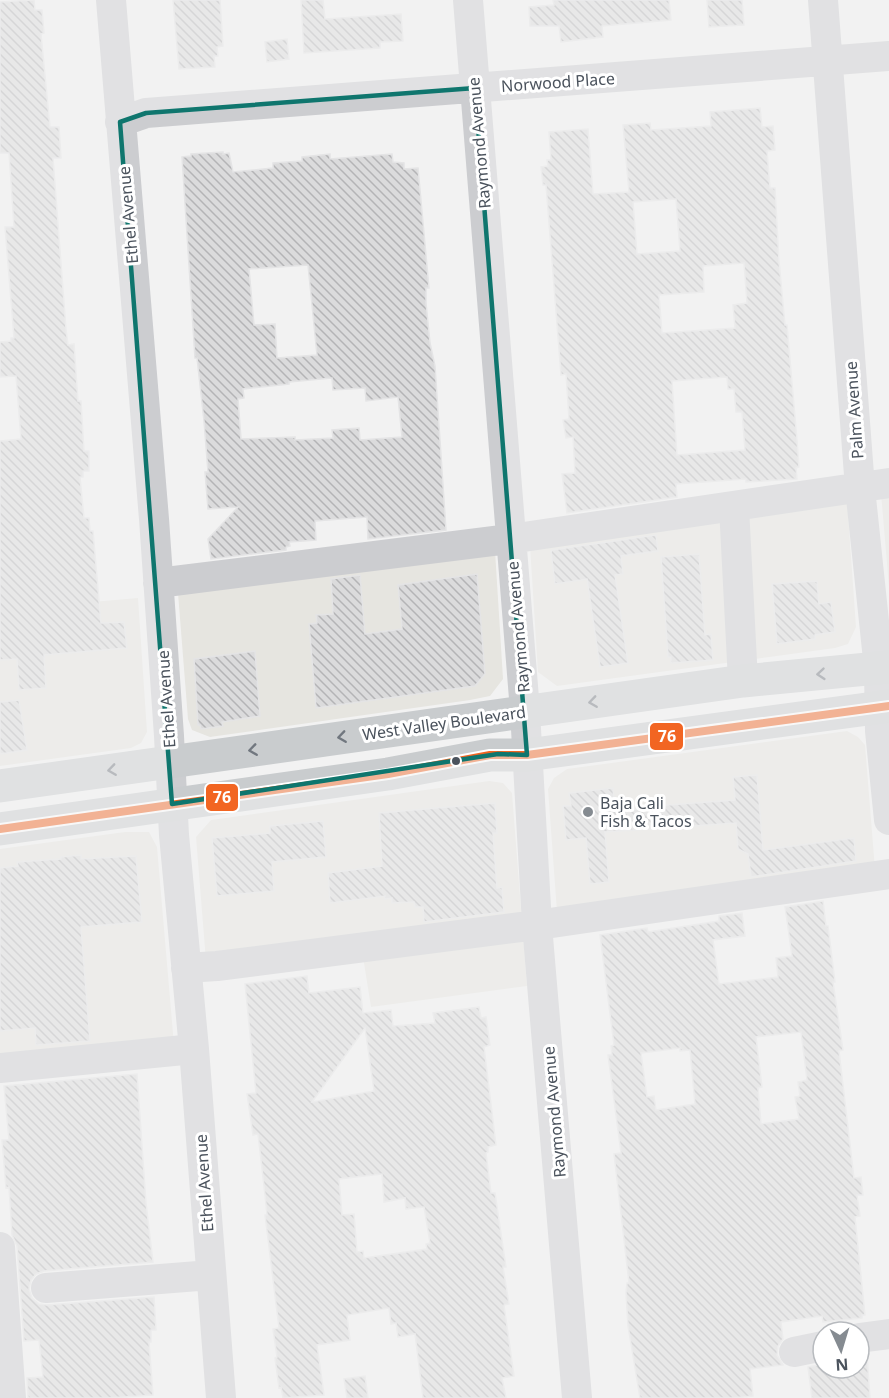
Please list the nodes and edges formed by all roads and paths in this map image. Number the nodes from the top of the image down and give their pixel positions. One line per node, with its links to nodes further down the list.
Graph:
1 (111, 0): 7 (street, Ethel Avenue)
2 (468, 0): 6 (street, Raymond Avenue)
3 (823, 0): 5 (street, Palm Avenue)
4 (889, 56): 5 (street, Norwood Place)
5 (828, 61): 6 (street, Norwood Place); 8 (street, Palm Avenue)
6 (475, 88): 7 (street, Norwood Place); 10 (street, Raymond Avenue)
7 (120, 122): 11 (street, Ethel Avenue)
8 (875, 486): 9 (street); 12 (street, Palm Avenue)
9 (734, 507): 10 (street); 13 (street)
10 (510, 539): 11 (street); 15 (street, Raymond Avenue)
11 (158, 583): 17 (street, Ethel Avenue)
12 (884, 668): 13 (main road, West Valley Boulevard, one-way to 13); 14 (street, Palm Avenue)
13 (743, 681): 15 (main road, West Valley Boulevard, one-way to 15)
14 (884, 707): 16 (main road); 20 (street, Palm Avenue)
15 (525, 711): 16 (street, Raymond Avenue); 17 (main road, West Valley Boulevard, one-way to 17)
16 (527, 755): 19 (main road); 23 (street, Raymond Avenue)
17 (170, 762): 18 (main road, West Valley Boulevard, one-way to 18); 19 (street, Ethel Avenue)
18 (0, 786)
19 (172, 804): 21 (main road); 24 (street, Ethel Avenue)
20 (889, 820)
21 (0, 829)
22 (889, 874): 23 (street)
23 (537, 925): 24 (street); 36 (street, Raymond Avenue)
24 (186, 968): 25 (street, Ethel Avenue)
25 (194, 1049): 26 (street); 28 (street, Ethel Avenue)
26 (0, 1068)
27 (0, 1247): 34 (street)
28 (211, 1275): 29 (street); 35 (street, Ethel Avenue)
29 (46, 1288)
30 (889, 1334): 31 (street)
31 (871, 1336)
32 (811, 1348): 33 (street)
33 (794, 1352)
34 (11, 1398)
35 (221, 1398)
36 (577, 1398)

